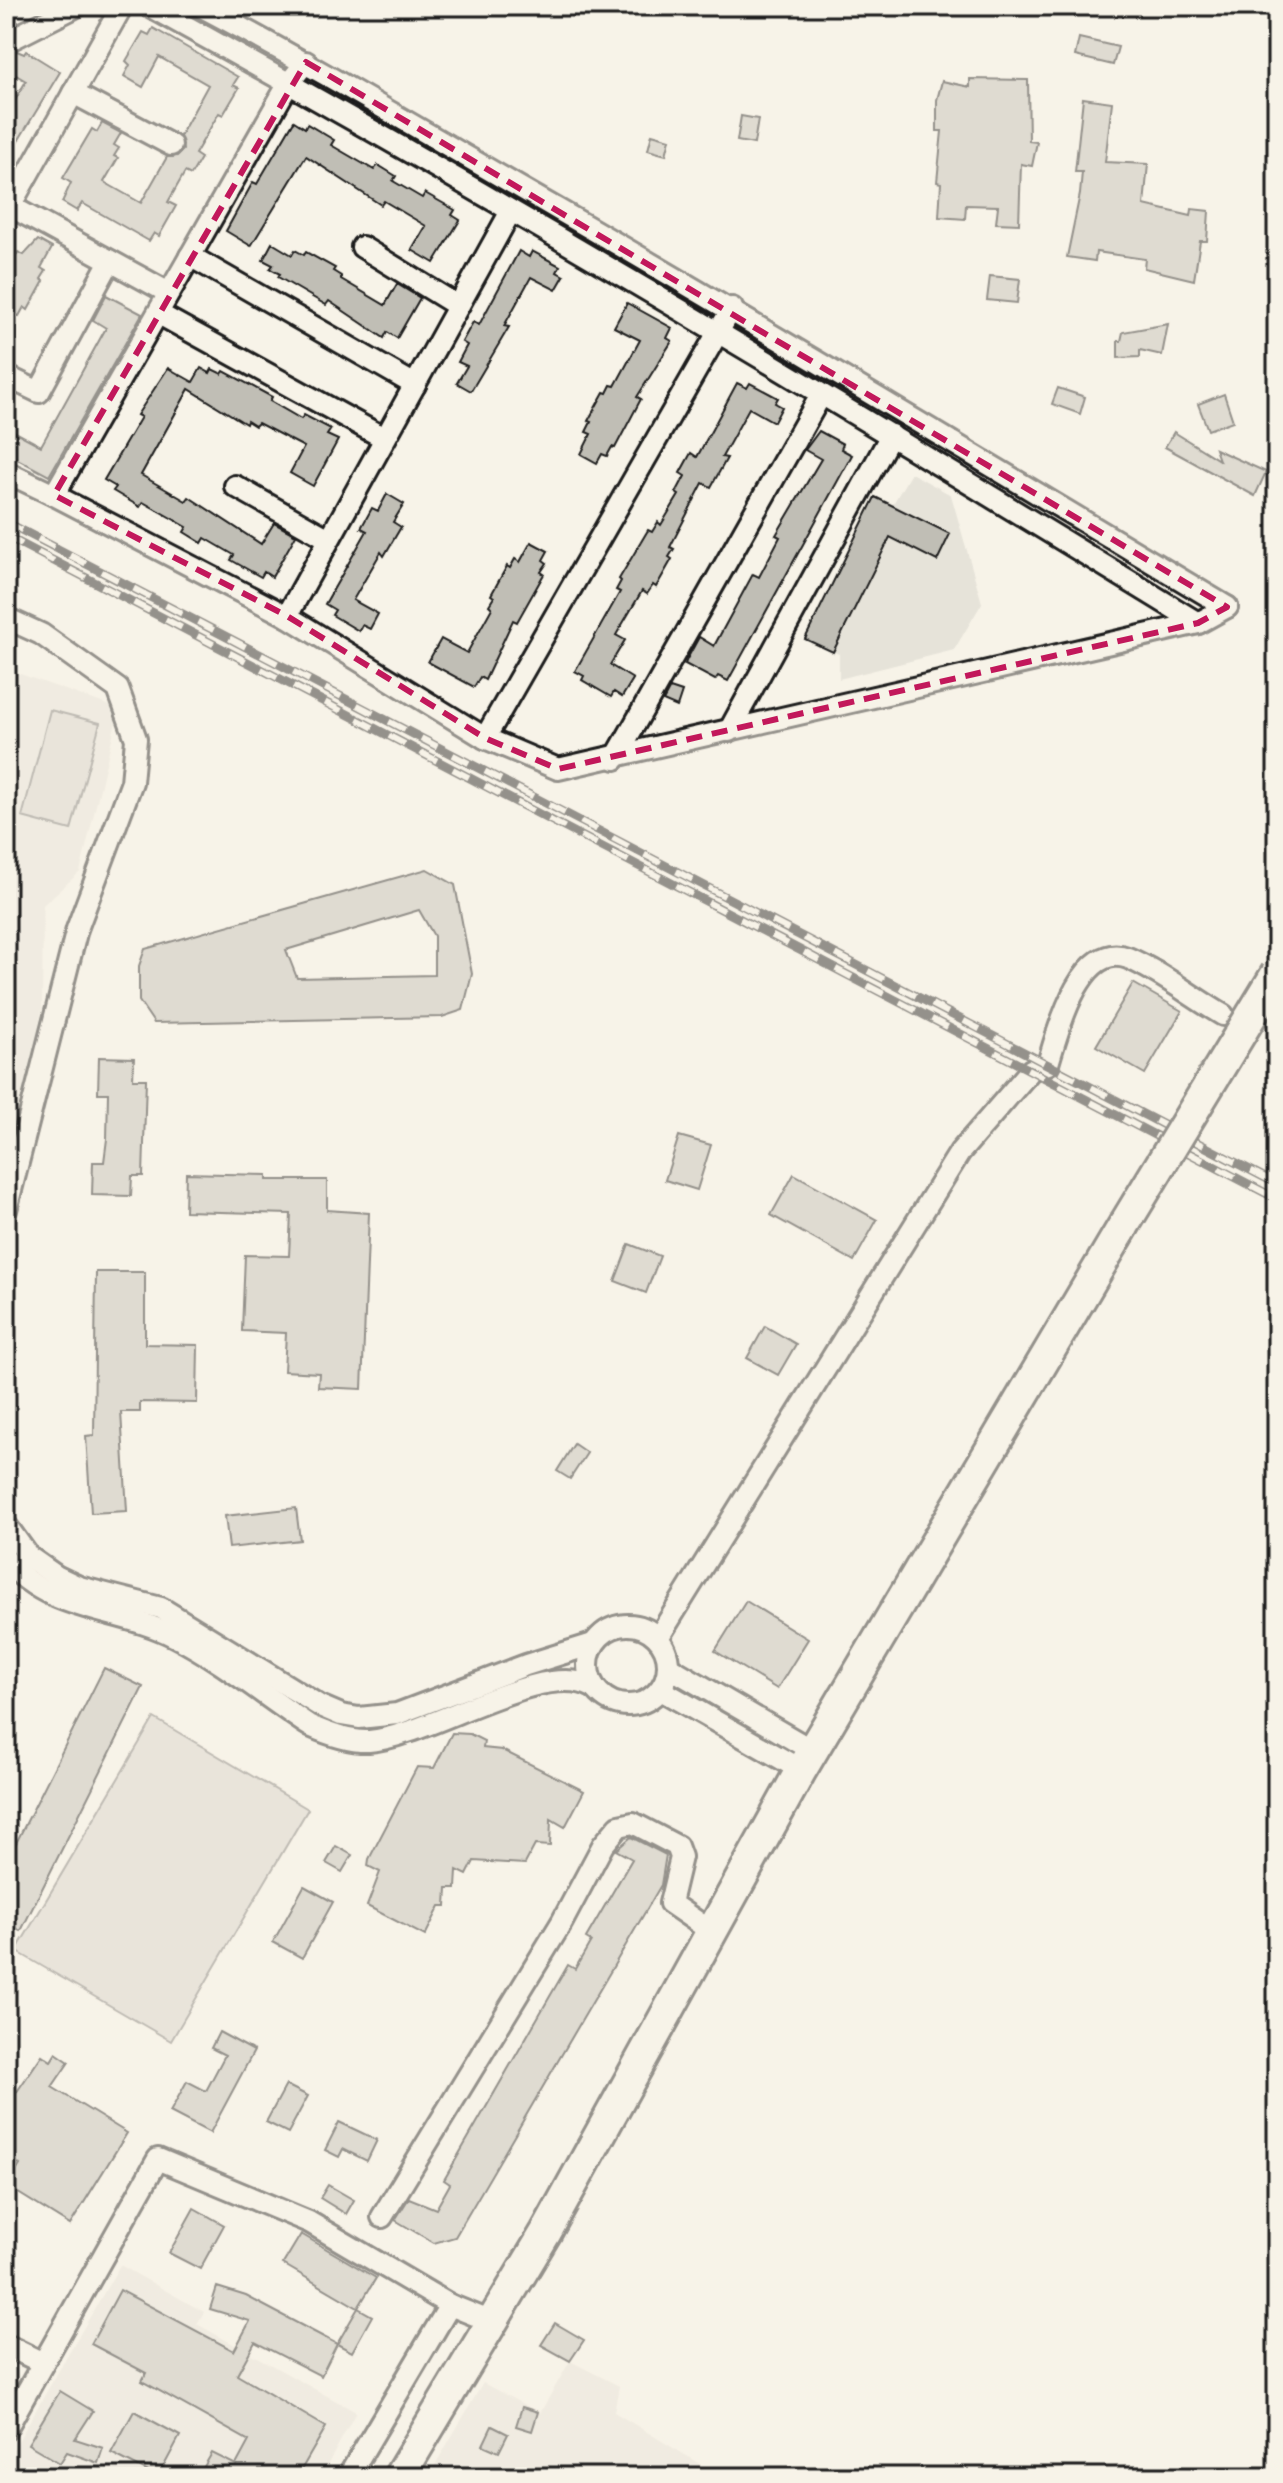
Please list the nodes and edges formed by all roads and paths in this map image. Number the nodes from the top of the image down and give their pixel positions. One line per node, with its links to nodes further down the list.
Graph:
1 (77, 6): 5 (street)
2 (122, 6): 8 (street)
3 (149, 6): 7 (street)
4 (200, 6): 6 (street)
5 (6, 42)
6 (306, 62): 7 (street); 17 (street)
7 (289, 83): 11 (street); 13 (street)
8 (73, 93): 9 (street); 10 (street)
9 (171, 145)
10 (8, 209): 14 (street)
11 (511, 211): 16 (street); 19 (street)
12 (362, 247): 16 (street)
13 (190, 256): 15 (street); 21 (street)
14 (110, 261): 15 (street); 20 (street)
15 (169, 293): 18 (street)
16 (458, 306): 21 (street)
17 (732, 308): 19 (street); 25 (street)
18 (159, 314): 24 (street); 29 (street)
19 (716, 333): 22 (street); 35 (street)
20 (6, 376)
21 (415, 385): 24 (street)
22 (821, 395): 23 (street); 36 (street)
23 (891, 435): 27 (street); 34 (street)
24 (384, 438): 30 (street)
25 (981, 460): 27 (street); 33 (street)
26 (6, 472): 29 (street)
27 (962, 479): 33 (street)
28 (235, 486): 30 (street)
29 (54, 495): 31 (street)
30 (329, 539): 31 (street)
31 (287, 616): 35 (street)
32 (6, 618): 39 (street)
33 (1198, 623): 34 (street)
34 (729, 731): 36 (street)
35 (485, 738): 36 (street)
36 (615, 759)
37 (1277, 973): 48 (main road, bridge)
38 (1223, 1015): 43 (street)
39 (6, 1210)
40 (6, 1525): 41 (street)
41 (17, 1563): 42 (street); 44 (street); 46 (street)
42 (6, 1591)
43 (658, 1638): 44 (street); 45 (street)
44 (593, 1644): 46 (street)
45 (669, 1667): 47 (street); 48 (street)
46 (593, 1687): 47 (street)
47 (661, 1690): 48 (street)
48 (807, 1761): 49 (main road)
49 (712, 1932): 50 (street); 52 (main road)
50 (382, 2217)
51 (450, 2305): 52 (street); 54 (street); 56 (street)
52 (492, 2322): 57 (main road)
53 (6, 2345): 54 (street)
54 (43, 2363): 55 (street)
55 (6, 2429)
56 (348, 2477)
57 (399, 2477)

